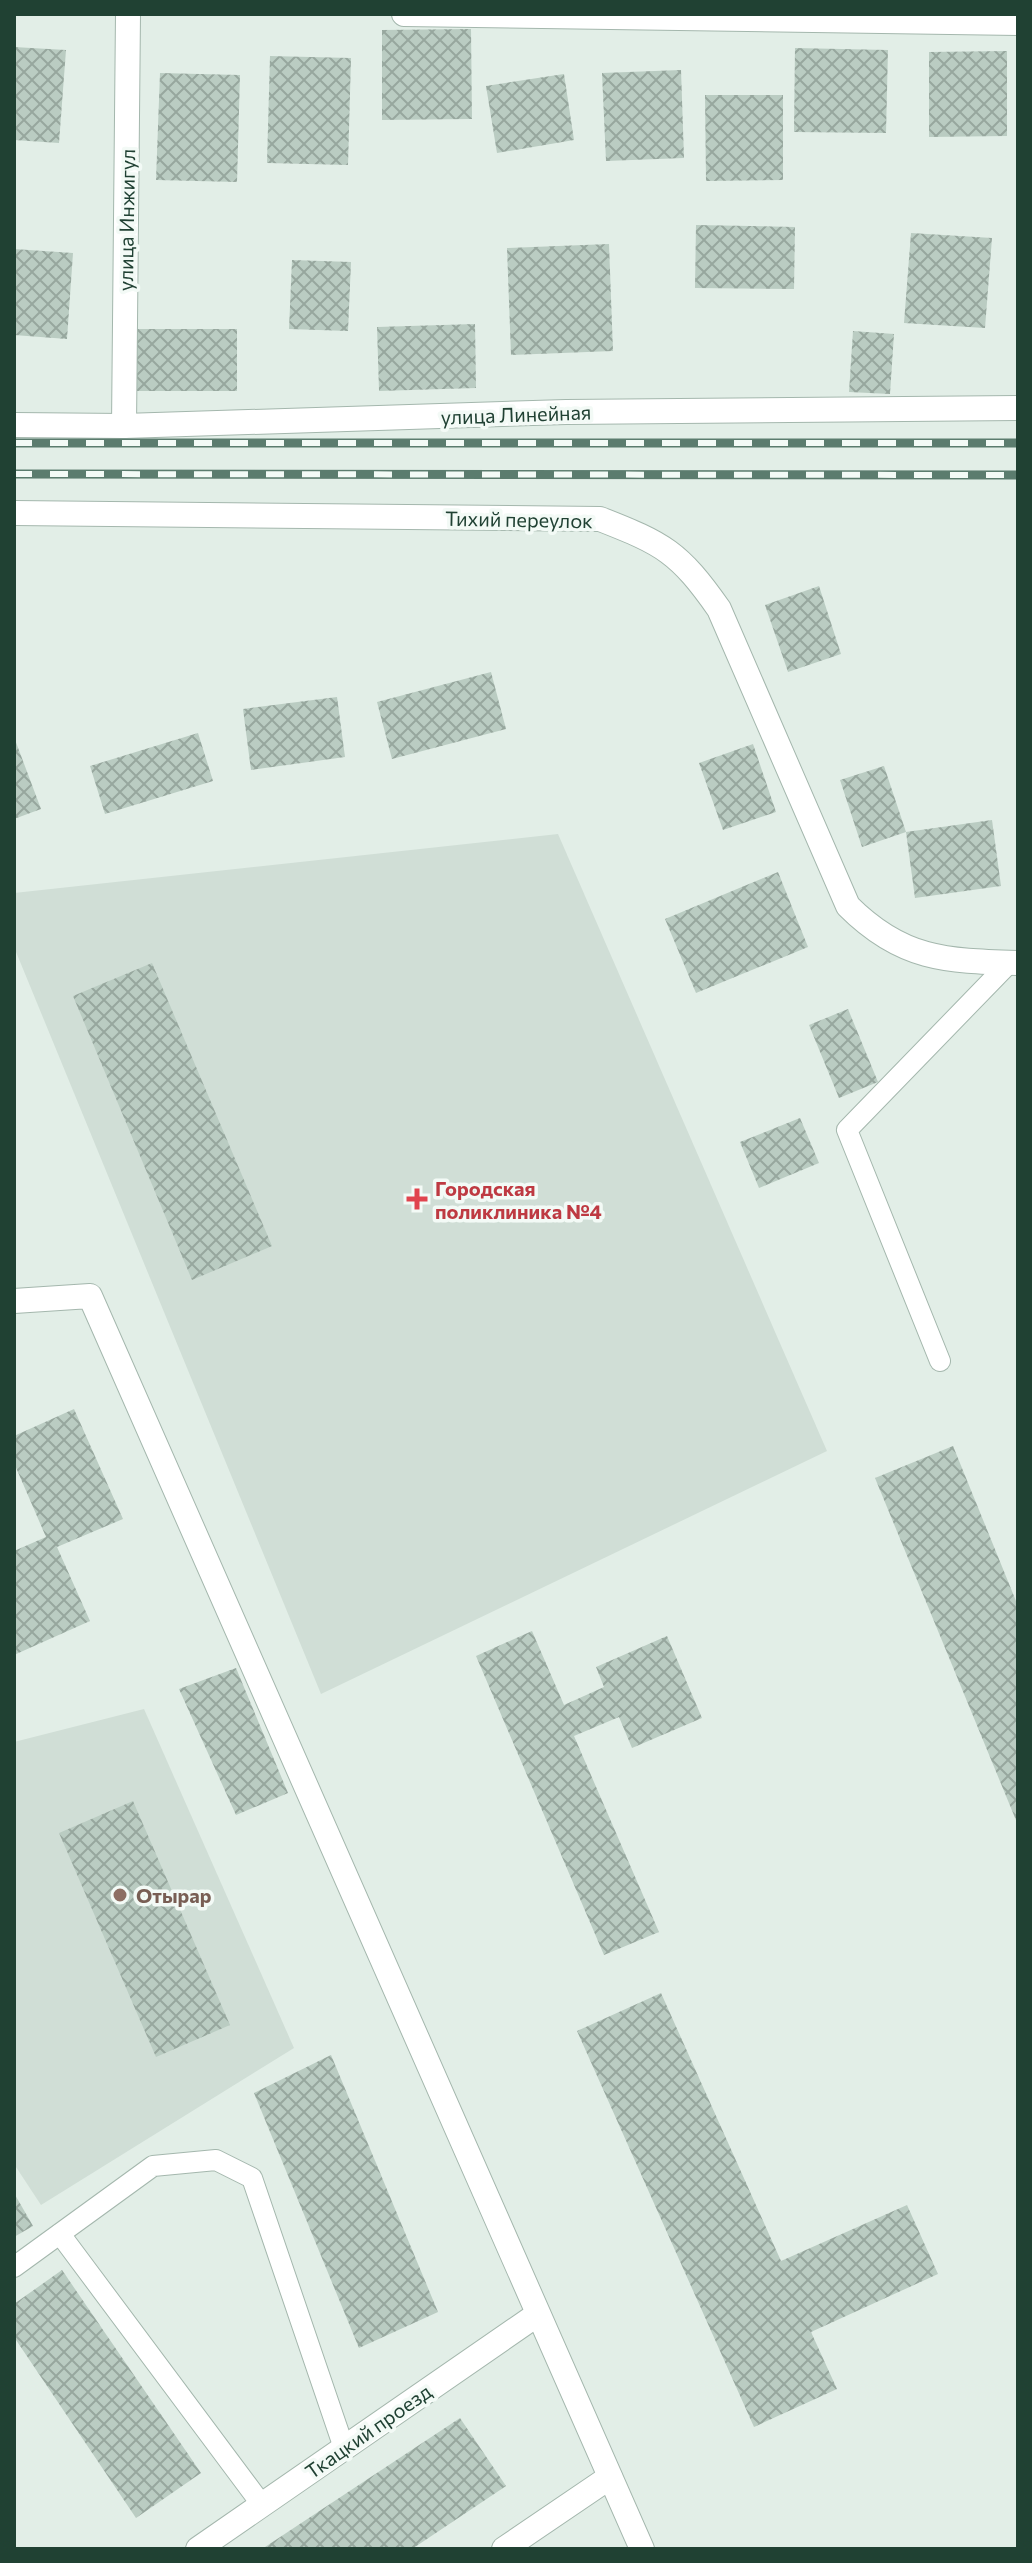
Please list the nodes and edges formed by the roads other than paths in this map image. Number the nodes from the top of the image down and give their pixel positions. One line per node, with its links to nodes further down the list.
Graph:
1 (128, 14): 6 (street, улица Инжигул)
2 (404, 14): 3 (street)
3 (1018, 23)
4 (1018, 408): 6 (street, улица Линейная)
5 (14, 425): 6 (street, улица Линейная)
6 (124, 426)
7 (14, 513): 8 (street, Тихий переулок)
8 (1013, 963): 10 (lane)
9 (14, 1301): 13 (street)
10 (940, 1361)
11 (60, 2234): 12 (lane); 14 (lane); 16 (lane)
12 (14, 2267)
13 (538, 2314): 14 (street, Ткацкий проезд); 15 (street)
14 (344, 2448): 16 (street, Ткацкий проезд)
15 (610, 2477): 18 (street); 19 (street)
16 (262, 2505): 17 (street, Ткацкий проезд)
17 (198, 2549)
18 (504, 2549)
19 (642, 2549)

